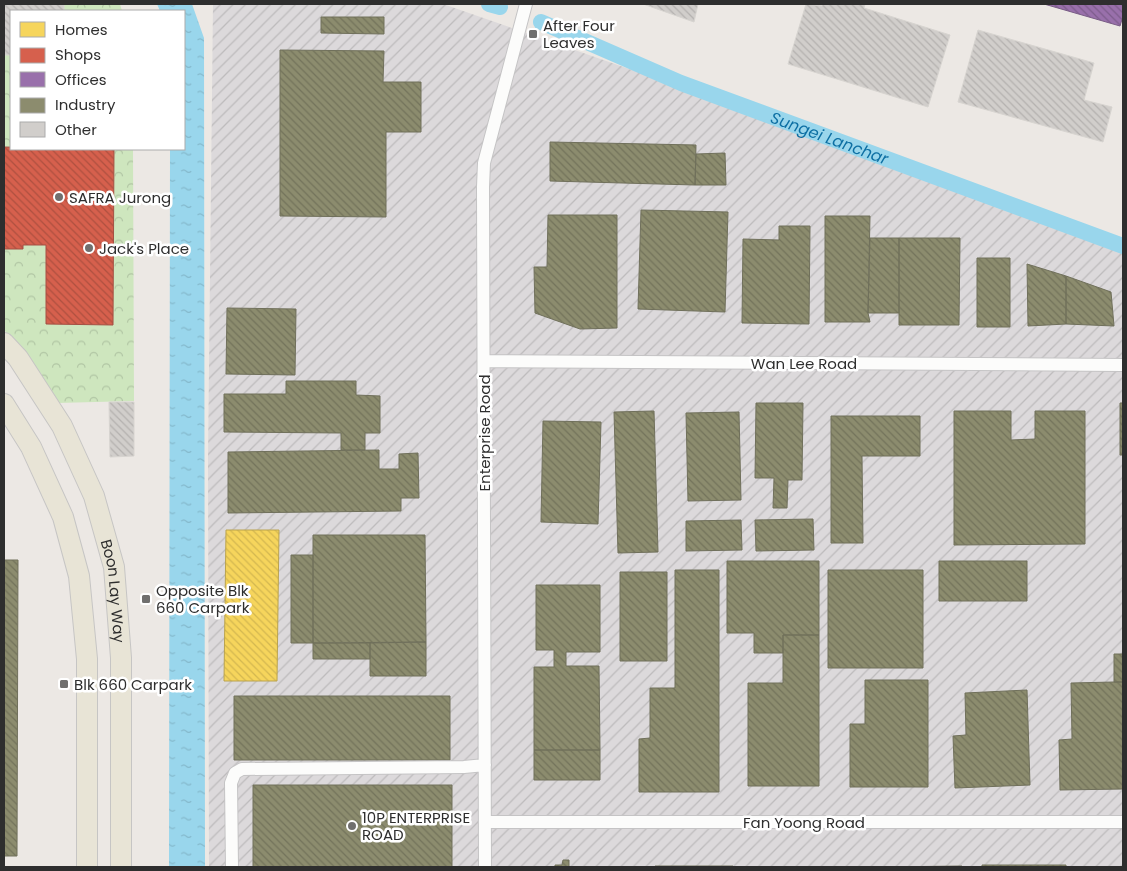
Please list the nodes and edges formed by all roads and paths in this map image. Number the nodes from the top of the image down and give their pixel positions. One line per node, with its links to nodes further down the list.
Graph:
1 (526, 4): 3 (street, Enterprise Road)
2 (4, 344): 10 (main road, Boon Lay Way)
3 (484, 361): 4 (street, Wan Lee Road); 6 (street, Enterprise Road)
4 (1123, 365)
5 (4, 404): 9 (main road, Boon Lay Way)
6 (485, 765): 7 (street, Enterprise Road); 11 (street)
7 (486, 822): 8 (street, Fan Yoong Road); 12 (street, Enterprise Road)
8 (1123, 822)
9 (87, 867)
10 (121, 867)
11 (232, 867)
12 (485, 867)

